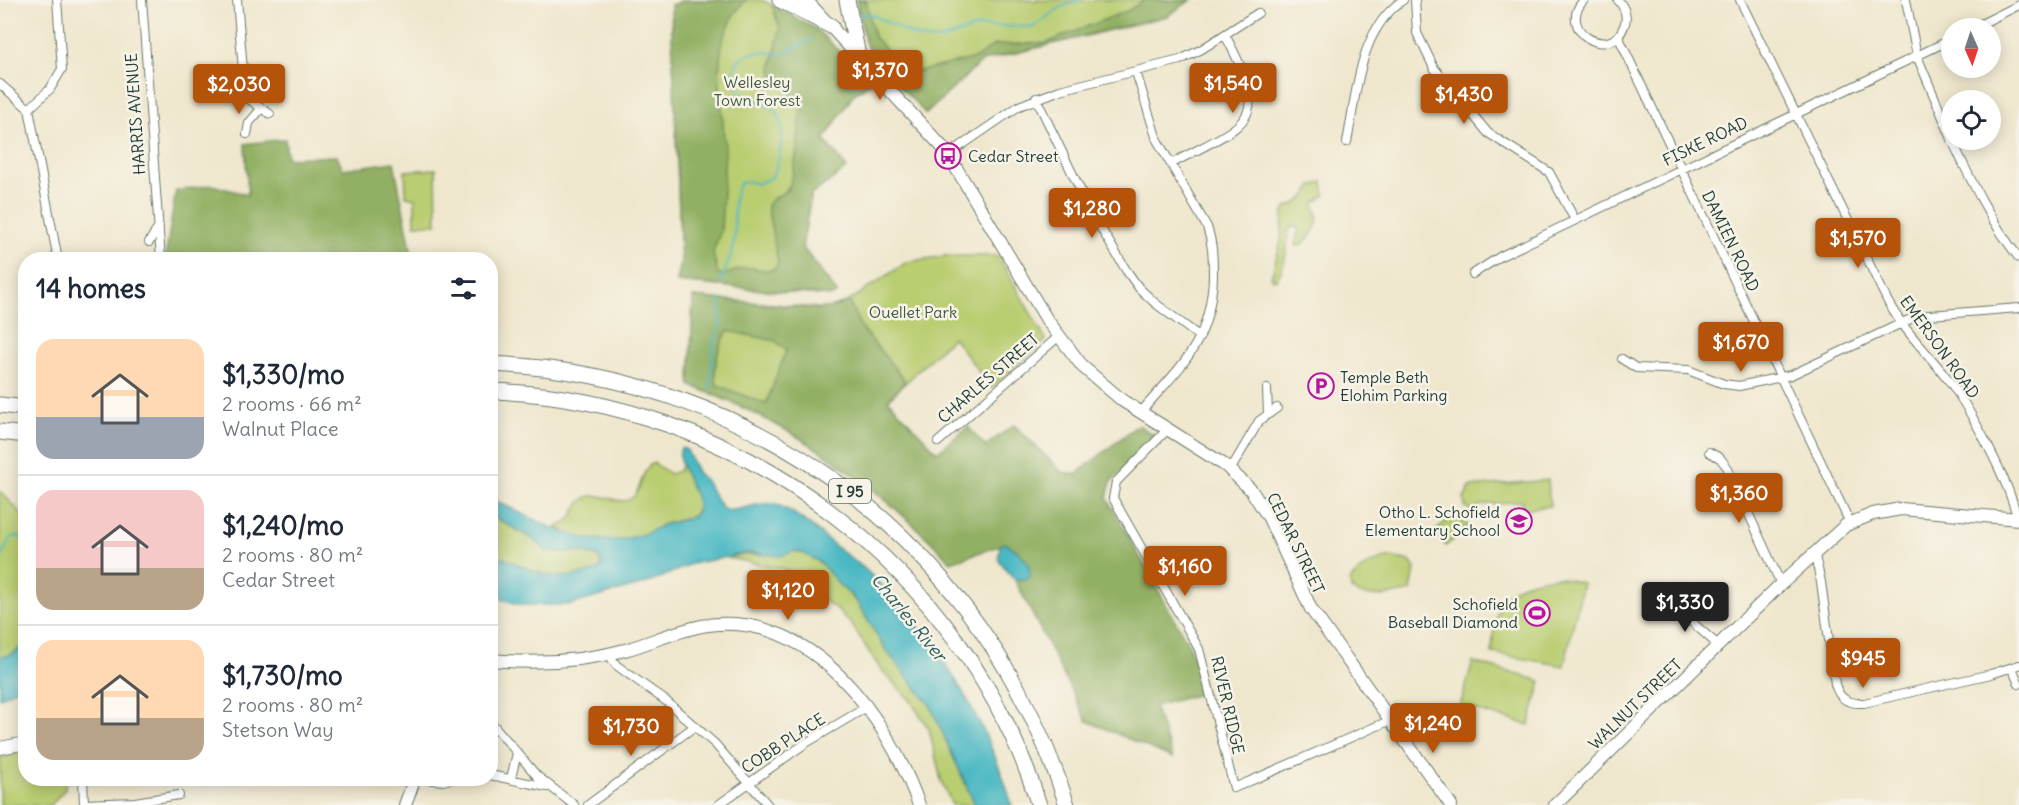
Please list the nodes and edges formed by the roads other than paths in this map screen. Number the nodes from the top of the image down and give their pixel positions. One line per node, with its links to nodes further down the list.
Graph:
1 (57, 0): 25 (street)
2 (142, 0): 37 (street, HARRIS AVENUE)
3 (237, 0): 26 (street)
4 (780, 0): 16 (highway)
5 (806, 0): 16 (main road, CEDAR STREET)
6 (847, 0): 20 (highway)
7 (1403, 0): 31 (street)
8 (1415, 0): 36 (street)
9 (1584, 0): 18 (street)
10 (1618, 0): 18 (street)
11 (1740, 0): 27 (street, EMERSON ROAD)
12 (1906, 0): 21 (street)
13 (2019, 5): 15 (street)
14 (1258, 13): 17 (street)
15 (1992, 18)
16 (831, 26): 20 (main road, CEDAR STREET)
17 (1225, 35): 22 (street); 34 (street)
18 (1618, 36): 35 (street, DAMIEN ROAD)
19 (1941, 44): 21 (street, FISKE ROAD)
20 (858, 56): 33 (main road, CEDAR STREET)
21 (1917, 56): 27 (street, FISKE ROAD); 28 (street)
22 (1136, 72): 24 (street); 34 (street)
23 (0, 84): 25 (street)
24 (1036, 98): 33 (street); 46 (street)
25 (29, 109): 39 (street)
26 (261, 109): 29 (street); 30 (street)
27 (1797, 113): 35 (street, FISKE ROAD); 44 (street, EMERSON ROAD)
28 (1941, 113)
29 (270, 114)
30 (247, 134)
31 (1347, 142)
32 (1957, 150): 41 (street)
33 (949, 154): 45 (main road, CEDAR STREET)
34 (1171, 164): 46 (street)
35 (1680, 170): 36 (street, FISKE ROAD); 49 (street, DAMIEN ROAD)
36 (1575, 220): 42 (street, FISKE ROAD)
37 (159, 226): 38 (street); 40 (street, HARRIS AVENUE)
38 (149, 242)
39 (56, 252)
40 (161, 252)
41 (2019, 258)
42 (1473, 274)
43 (2019, 308): 44 (street)
44 (1900, 322): 49 (street); 63 (street, EMERSON ROAD)
45 (1058, 337): 55 (main road, CEDAR STREET); 60 (street, CHARLES STREET)
46 (1200, 337): 55 (street)
47 (1622, 359): 49 (street)
48 (498, 365): 95 (highway, I 95)
49 (1780, 378): 64 (street, DAMIEN ROAD)
50 (1267, 389): 56 (street)
51 (498, 392): 94 (highway, I 95)
52 (0, 405): 53 (highway)
53 (18, 407)
54 (1277, 408): 56 (street)
55 (1140, 413): 57 (main road, CEDAR STREET)
56 (1268, 413): 62 (street)
57 (1167, 430): 62 (main road, CEDAR STREET); 74 (street, RIVER RIDGE)
58 (0, 432): 59 (highway)
59 (18, 434)
60 (938, 442)
61 (1709, 452): 66 (street)
62 (1231, 470): 74 (main road, CEDAR STREET)
63 (2018, 518): 64 (main road, WALNUT STREET)
64 (1850, 523): 65 (main road, WALNUT STREET)
65 (1814, 552): 66 (main road, WALNUT STREET); 71 (street)
66 (1781, 584): 68 (main road, WALNUT STREET)
67 (1669, 602): 68 (street)
68 (1718, 645): 97 (main road, WALNUT STREET)
69 (609, 654): 70 (main road); 73 (main road); 75 (street)
70 (498, 660)
71 (2016, 666): 72 (street)
72 (2019, 684)
73 (865, 708): 82 (street, COBB PLACE); 93 (main road)
74 (1391, 720): 96 (main road, CEDAR STREET)
75 (695, 726): 82 (street); 90 (street)
76 (498, 730): 79 (street)
77 (18, 745): 78 (main road)
78 (0, 748)
79 (517, 753): 81 (street); 85 (street)
80 (498, 776): 81 (street)
81 (511, 778): 85 (street)
82 (750, 783): 91 (street, COBB PLACE); 92 (street)
83 (83, 786): 87 (street)
84 (413, 786): 88 (main road)
85 (550, 788): 89 (street)
86 (179, 795): 87 (street)
87 (84, 804)
88 (405, 805)
89 (574, 805)
90 (588, 805)
91 (718, 805)
92 (768, 805)
93 (919, 805)
94 (1039, 805)
95 (1067, 805)
96 (1451, 805)
97 (1555, 805)

